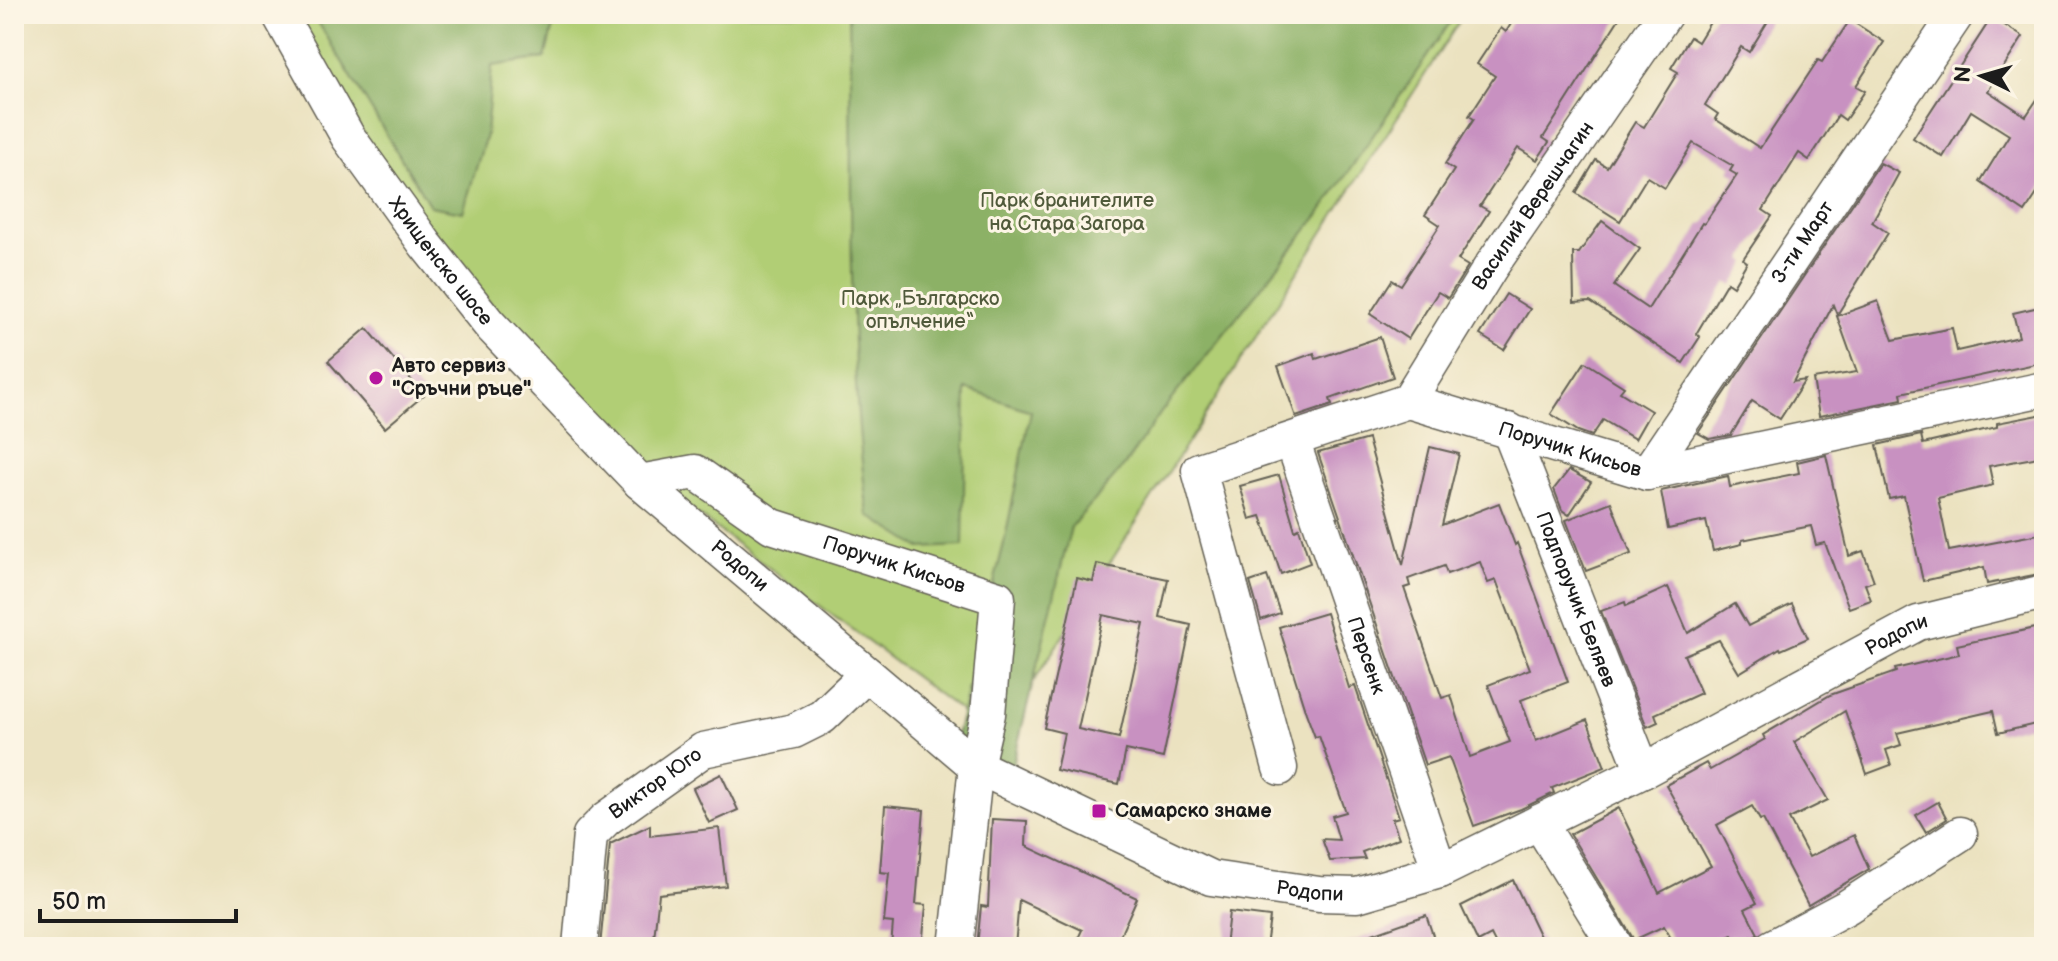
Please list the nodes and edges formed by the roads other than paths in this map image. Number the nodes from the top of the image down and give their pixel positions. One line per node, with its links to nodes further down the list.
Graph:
1 (279, 14): 9 (street, Хрищенско шосе)
2 (1665, 14): 5 (street, Василий Верешчагин)
3 (1957, 14): 8 (street, 3-ти Март)
4 (2044, 389): 8 (street, Поручик Кисьов)
5 (1408, 401): 6 (street, Поручик Кисьов); 7 (street)
6 (1509, 430): 8 (street, Поручик Кисьов); 14 (street, Подпоручик Беляев)
7 (1292, 440): 13 (street); 17 (street, Персенк)
8 (1647, 473)
9 (640, 482): 11 (street, Родопи); 12 (street, Поручик Кисьов)
10 (2044, 592): 14 (street, Родопи)
11 (867, 674): 12 (street, Родопи); 18 (street, Виктор Юго)
12 (976, 766): 17 (street, Родопи); 19 (street)
13 (1280, 768)
14 (1643, 771): 15 (street, Родопи)
15 (1539, 822): 17 (street, Родопи); 20 (street)
16 (1960, 834): 21 (street)
17 (1440, 871)
18 (580, 947)
19 (956, 947)
20 (1616, 947)
21 (1772, 947)

